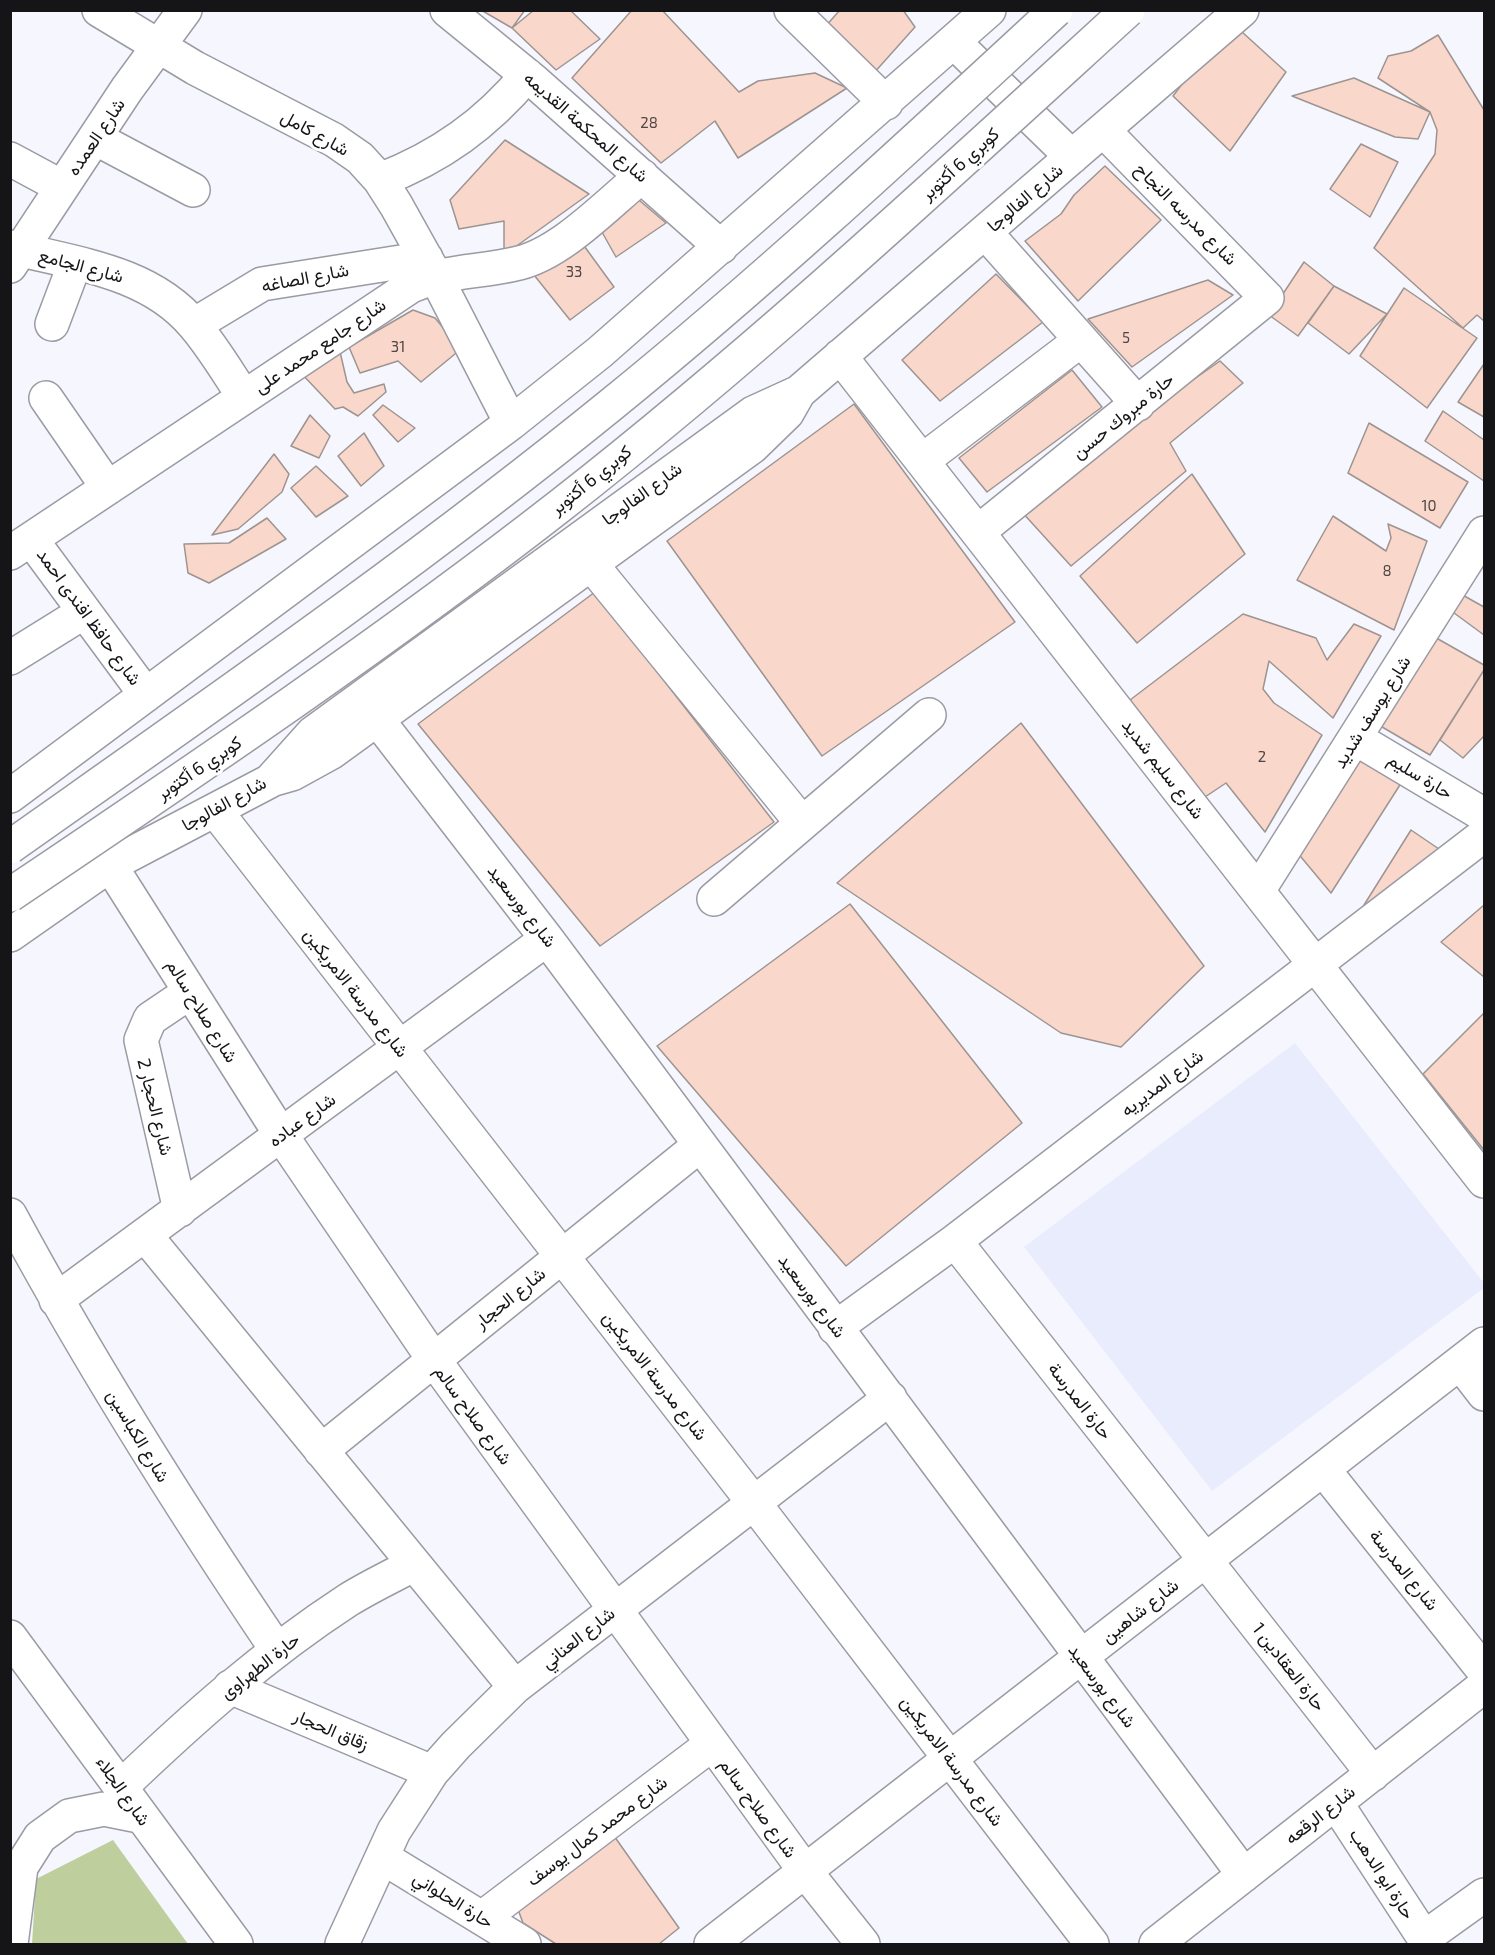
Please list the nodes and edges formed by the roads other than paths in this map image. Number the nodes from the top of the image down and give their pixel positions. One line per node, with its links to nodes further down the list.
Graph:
1 (99, 10): 10 (main road, شارع كامل)
2 (185, 10): 10 (main road, شارع العمده)
3 (447, 10): 11 (main road, شارع المحكمة القديمه)
4 (791, 10): 12 (main road)
5 (989, 10): 9 (main road)
6 (1056, 10): 54 (main road, bridge)
7 (1128, 10): 57 (main road, كوبري 6 أكتوبر, bridge)
8 (1242, 10): 13 (main road, شارع الفالوجا)
9 (954, 42): 12 (main road); 15 (main road)
10 (158, 46): 14 (main road, شارع العمده); 18 (main road, شارع كامل)
11 (527, 75): 17 (main road, شارع المحكمة القديمه); 18 (main road)
12 (886, 103): 22 (main road)
13 (1103, 130): 15 (main road, شارع الفالوجا); 26 (main road, شارع مدرسه النجاح)
14 (94, 138): 19 (main road, شارع العمده); 20 (main road)
15 (1072, 157): 21 (main road, شارع الفالوجا)
16 (10, 159): 19 (main road)
17 (642, 176): 22 (main road, شارع المحكمة القديمه); 25 (main road, شارع جامع محمد على)
18 (380, 180): 25 (main road, شارع كامل)
19 (62, 187): 23 (main road, شارع العمده)
20 (193, 190)
21 (985, 232): 29 (main road); 30 (main road, شارع الفالوجا)
22 (721, 247): 35 (main road)
23 (14, 254): 24 (main road, شارع الجامع)
24 (75, 263): 27 (main road); 28 (main road, شارع الجامع)
25 (430, 267): 28 (main road, شارع الصاغه); 32 (main road, شارع جامع محمد على); 35 (main road, شارع كامل)
26 (1267, 298): 34 (main road, حارة مبروك حسن)
27 (52, 324)
28 (194, 325): 32 (main road, شارع الجامع)
29 (1081, 340): 34 (main road); 36 (main road)
30 (840, 356): 31 (main road, شارع الفالوجا); 36 (main road, شارع سليم شديد)
31 (800, 392): 41 (main road); 48 (main road, شارع الفالوجا)
32 (244, 397): 37 (main road, شارع جامع محمد على)
33 (46, 399): 37 (main road)
34 (1138, 404): 38 (main road, حارة مبروك حسن)
35 (511, 423): 44 (main road)
36 (922, 461): 38 (main road, شارع سليم شديد)
37 (108, 488): 40 (main road, شارع جامع محمد على)
38 (978, 532): 56 (main road, شارع سليم شديد)
39 (1485, 533): 47 (main road, شارع يوسف شديد)
40 (21, 546): 42 (main road, شارع حافظ افندى احمد)
41 (591, 564): 46 (main road); 52 (main road)
42 (84, 612): 43 (main road); 44 (main road, شارع حافظ افندى احمد)
43 (10, 658)
44 (146, 695): 49 (main road)
45 (929, 715): 52 (main road)
46 (377, 719): 48 (main road); 60 (main road, شارع بورسعيد)
47 (1355, 738): 51 (main road, حارة سليم); 56 (main road, شارع يوسف شديد)
48 (270, 781): 50 (main road, شارع الفالوجا)
49 (10, 796)
50 (215, 810): 55 (main road, شارع الفالوجا); 63 (main road, شارع مدرسة الامريكين)
51 (1485, 815)
52 (802, 823): 58 (main road)
53 (1485, 834): 61 (main road, شارع المديريه)
54 (10, 847)
55 (110, 866): 59 (main road, شارع الفالوجا); 62 (main road, شارع صلاح سالم)
56 (1258, 891): 61 (main road, شارع سليم شديد)
57 (10, 895)
58 (714, 899)
59 (10, 934)
60 (548, 939): 63 (main road, شارع عباده); 65 (main road, شارع بورسعيد)
61 (1316, 966): 66 (main road, شارع سليم شديد); 70 (main road, شارع المديريه)
62 (190, 992): 64 (main road, شارع صلاح سالم); 67 (main road, شارع الحجار 2)
63 (399, 1048): 64 (main road, شارع عباده); 71 (main road, شارع مدرسة الامريكين)
64 (281, 1135): 67 (main road, شارع عباده); 75 (main road, شارع صلاح سالم)
65 (700, 1145): 71 (main road, شارع الحجار); 73 (main road, شارع بورسعيد)
66 (1485, 1181)
67 (180, 1210): 69 (main road, شارع عباده)
68 (10, 1215): 72 (main road, شارع الكباسين)
69 (146, 1234): 72 (main road, شارع عباده); 78 (main road)
70 (955, 1241): 73 (main road, شارع المديريه); 81 (main road, حارة المدرسة)
71 (562, 1256): 75 (main road, شارع الحجار); 80 (main road, شارع مدرسة الامريكين)
72 (56, 1300): 85 (main road, شارع الكباسين)
73 (835, 1328): 77 (main road, شارع بورسعيد)
74 (1472, 1354): 76 (main road); 79 (main road, شارع شاهين)
75 (434, 1360): 78 (main road, شارع الحجار); 83 (main road, شارع صلاح سالم)
76 (1485, 1394)
77 (890, 1398): 80 (main road, شارع العناني); 86 (main road, شارع بورسعيد)
78 (321, 1451): 82 (main road)
79 (1323, 1469): 81 (main road, شارع شاهين); 87 (main road, شارع المدرسة)
80 (754, 1503): 83 (main road, شارع العناني); 92 (main road, شارع مدرسة الامريكين)
81 (1206, 1560): 86 (main road, شارع شاهين); 94 (main road, حارة العقادين 1)
82 (413, 1565): 85 (main road, حارة الطهراوى); 90 (main road)
83 (613, 1610): 90 (main road, شارع العناني); 91 (main road, شارع صلاح سالم)
84 (10, 1637): 95 (main road, شارع الجلاء)
85 (278, 1650): 89 (main road, حارة الطهراوى)
86 (1081, 1657): 92 (main road, شارع شاهين); 100 (main road, شارع بورسعيد)
87 (1485, 1671)
88 (1485, 1686): 94 (main road, شارع الرقعه)
89 (230, 1687): 93 (main road, زقاق الحجار); 95 (main road, حارة الطهراوى)
90 (515, 1688): 93 (main road, شارع العناني)
91 (712, 1744): 99 (main road, شارع صلاح سالم); 102 (main road, شارع محمد كمال يوسف)
92 (951, 1758): 99 (main road, شارع شاهين); 110 (main road, شارع مدرسة الامريكين)
93 (432, 1772): 98 (main road, شارع العناني)
94 (1373, 1774): 96 (main road, شارع الرقعه)
95 (121, 1787): 97 (main road, شارع الجلاء)
96 (1336, 1803): 100 (main road, شارع الرقعه); 103 (main road, حارة ابو الدهب)
97 (139, 1816): 104 (main road); 105 (main road, شارع الجلاء)
98 (382, 1857): 102 (main road, حارة الحلواني); 106 (main road, شارع العناني)
99 (805, 1871): 108 (main road, شارع شاهين); 109 (main road, شارع صلاح سالم)
100 (1244, 1875): 111 (main road, شارع الرقعه)
101 (1485, 1895): 103 (main road)
102 (482, 1918): 107 (main road, حارة الحلواني)
103 (1426, 1941)
104 (11, 1944)
105 (236, 1944)
106 (342, 1944)
107 (524, 1944)
108 (711, 1944)
109 (863, 1944)
110 (1092, 1944)
111 (1156, 1944)

